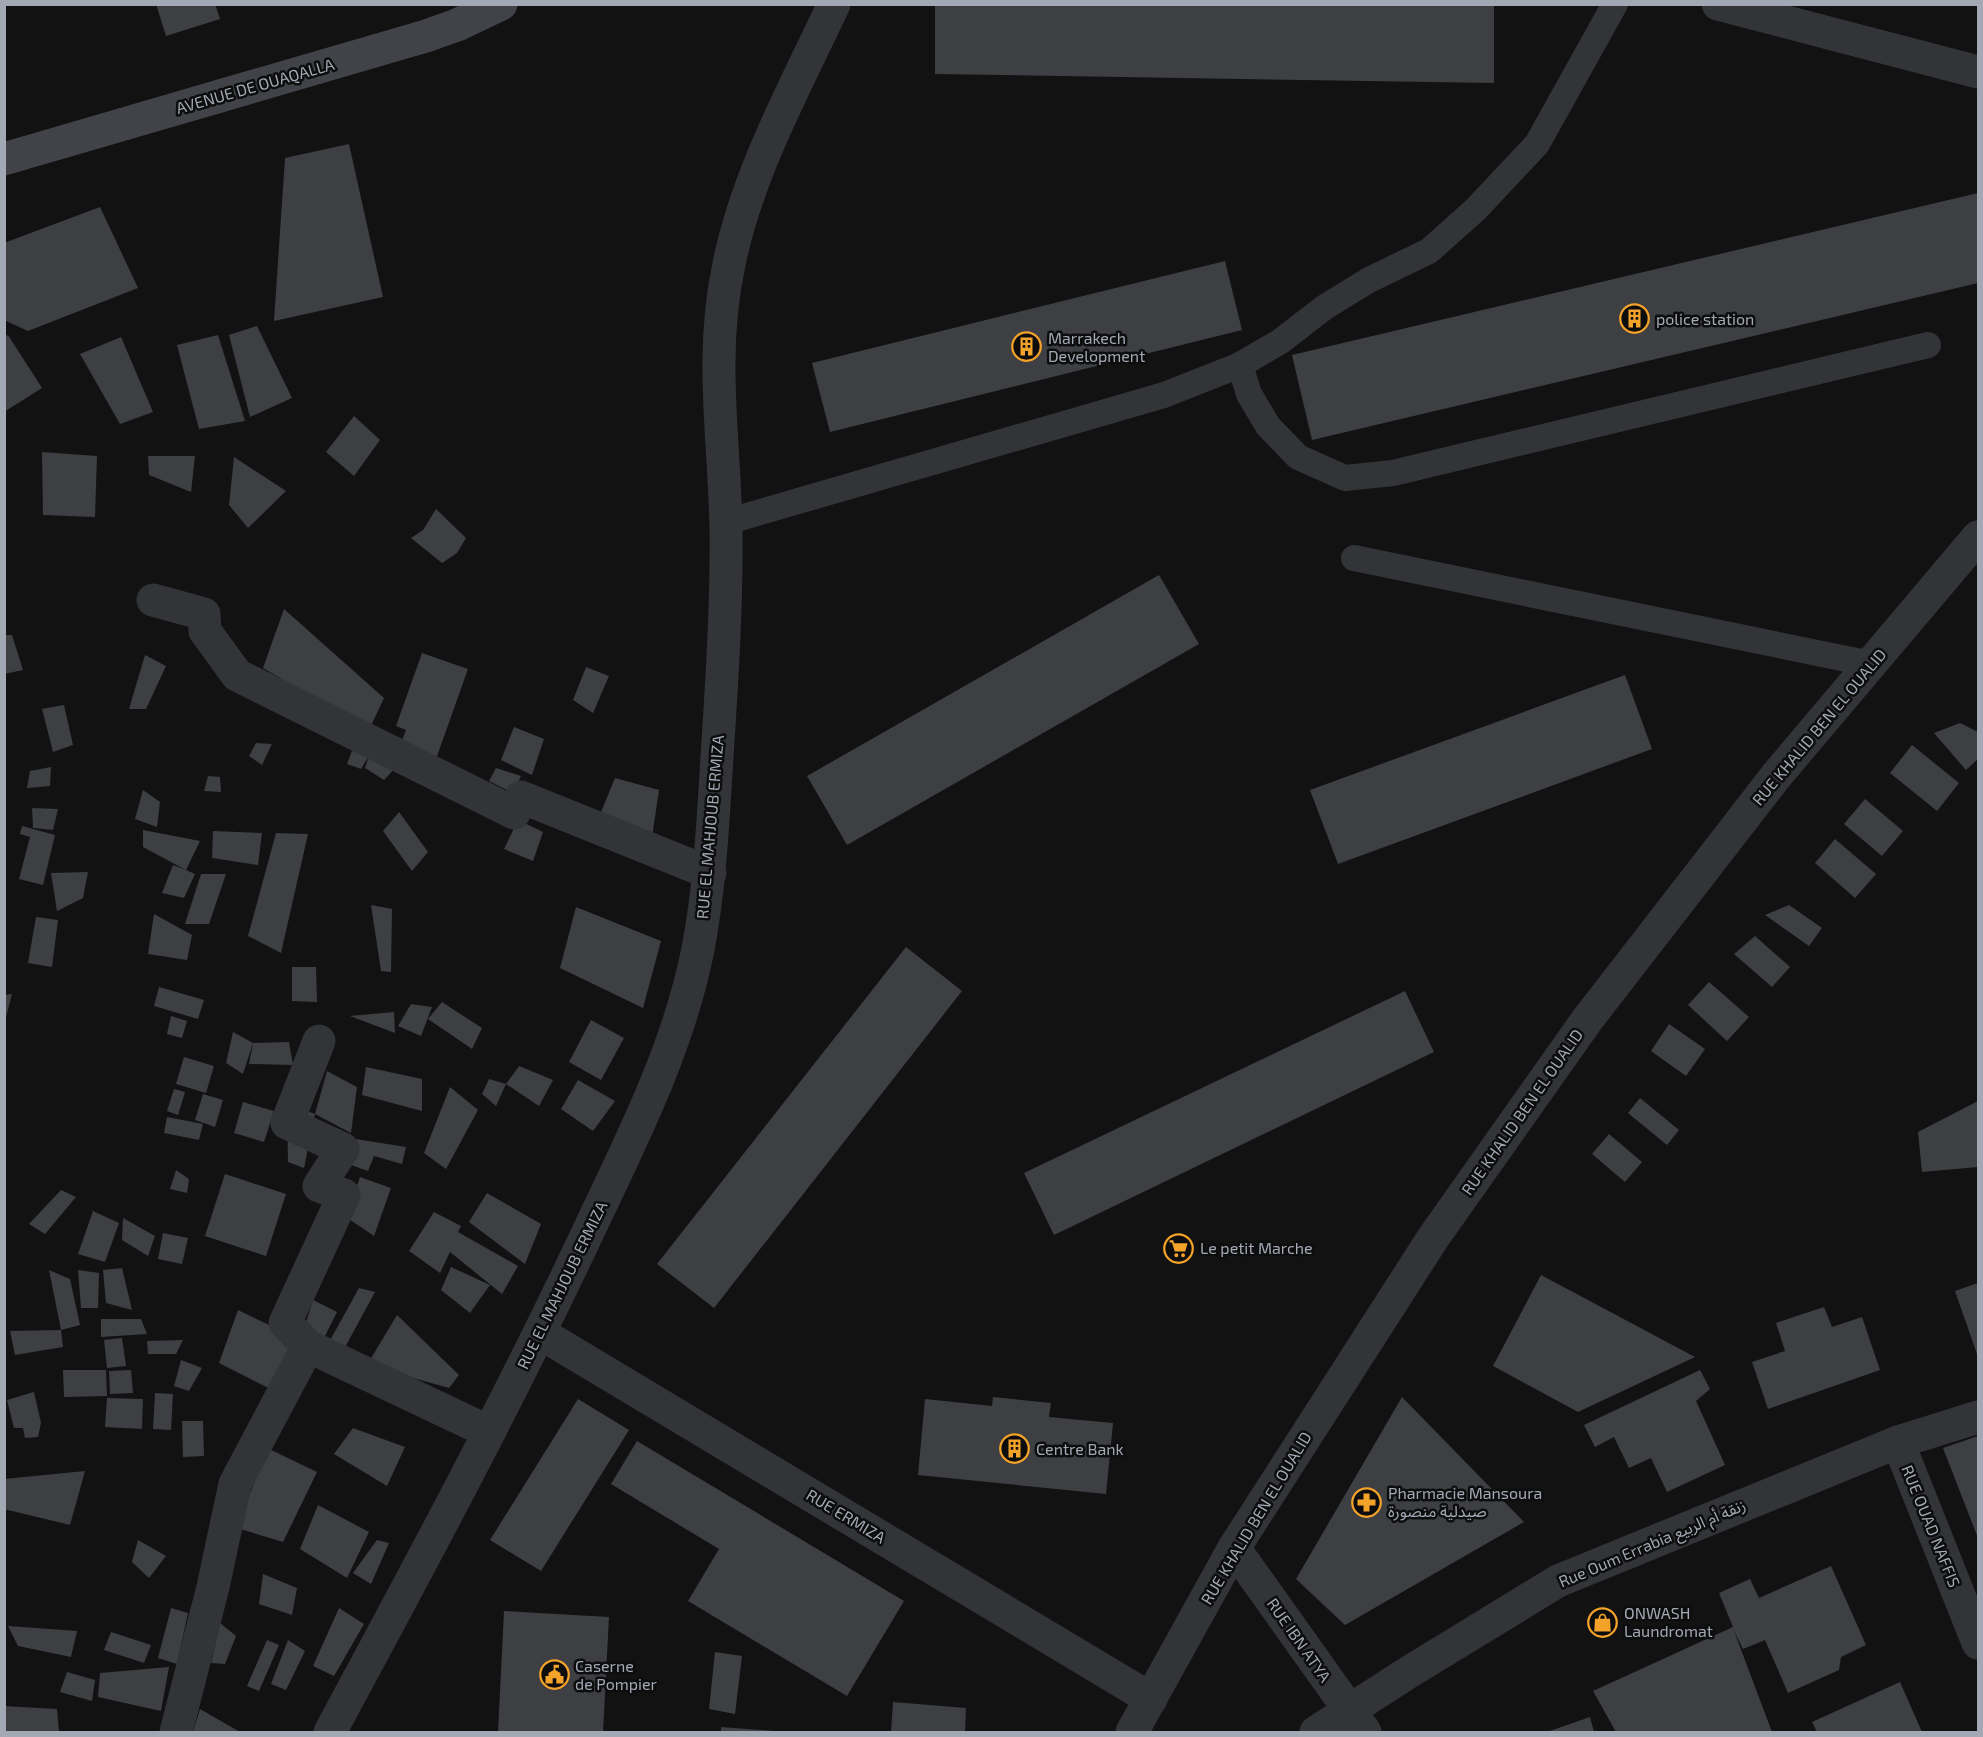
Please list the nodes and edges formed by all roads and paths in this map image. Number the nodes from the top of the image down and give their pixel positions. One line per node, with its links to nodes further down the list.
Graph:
1 (501, 4): 6 (street, AVENUE DE OUAQALLA)
2 (834, 4): 9 (street, RUE EL MAHJOUB ERMIZA)
3 (1616, 4): 8 (lane)
4 (1718, 4): 5 (street)
5 (1978, 72)
6 (4, 159)
7 (1928, 345): 8 (lane)
8 (1240, 365): 9 (lane)
9 (726, 522): 14 (street, RUE EL MAHJOUB ERMIZA)
10 (1978, 537): 13 (street, RUE KHALID BEN EL OUALID)
11 (1354, 558): 13 (lane)
12 (153, 600): 14 (street)
13 (1872, 664): 21 (street, RUE KHALID BEN EL OUALID)
14 (710, 873): 16 (street, RUE EL MAHJOUB ERMIZA)
15 (319, 1041): 17 (street)
16 (540, 1334): 19 (street, RUE EL MAHJOUB ERMIZA); 23 (street, RUE ERMIZA)
17 (308, 1346): 19 (street); 25 (street)
18 (1978, 1417): 20 (street, Rue Oum Errabia زنقة أم الربيع)
19 (489, 1432): 26 (street, RUE EL MAHJOUB ERMIZA)
20 (1898, 1442): 22 (street, RUE OUAD NAFFIS); 24 (street, Rue Oum Errabia زنقة أم الربيع)
21 (1234, 1548): 23 (street, RUE KHALID BEN EL OUALID); 24 (street, RUE IBN ATYA)
22 (1978, 1643)
23 (1151, 1699): 27 (street, RUE KHALID BEN EL OUALID)
24 (1357, 1722): 28 (street, Rue Oum Errabia زنقة أم الربيع)
25 (176, 1732)
26 (330, 1732)
27 (1132, 1732)
28 (1316, 1732)

